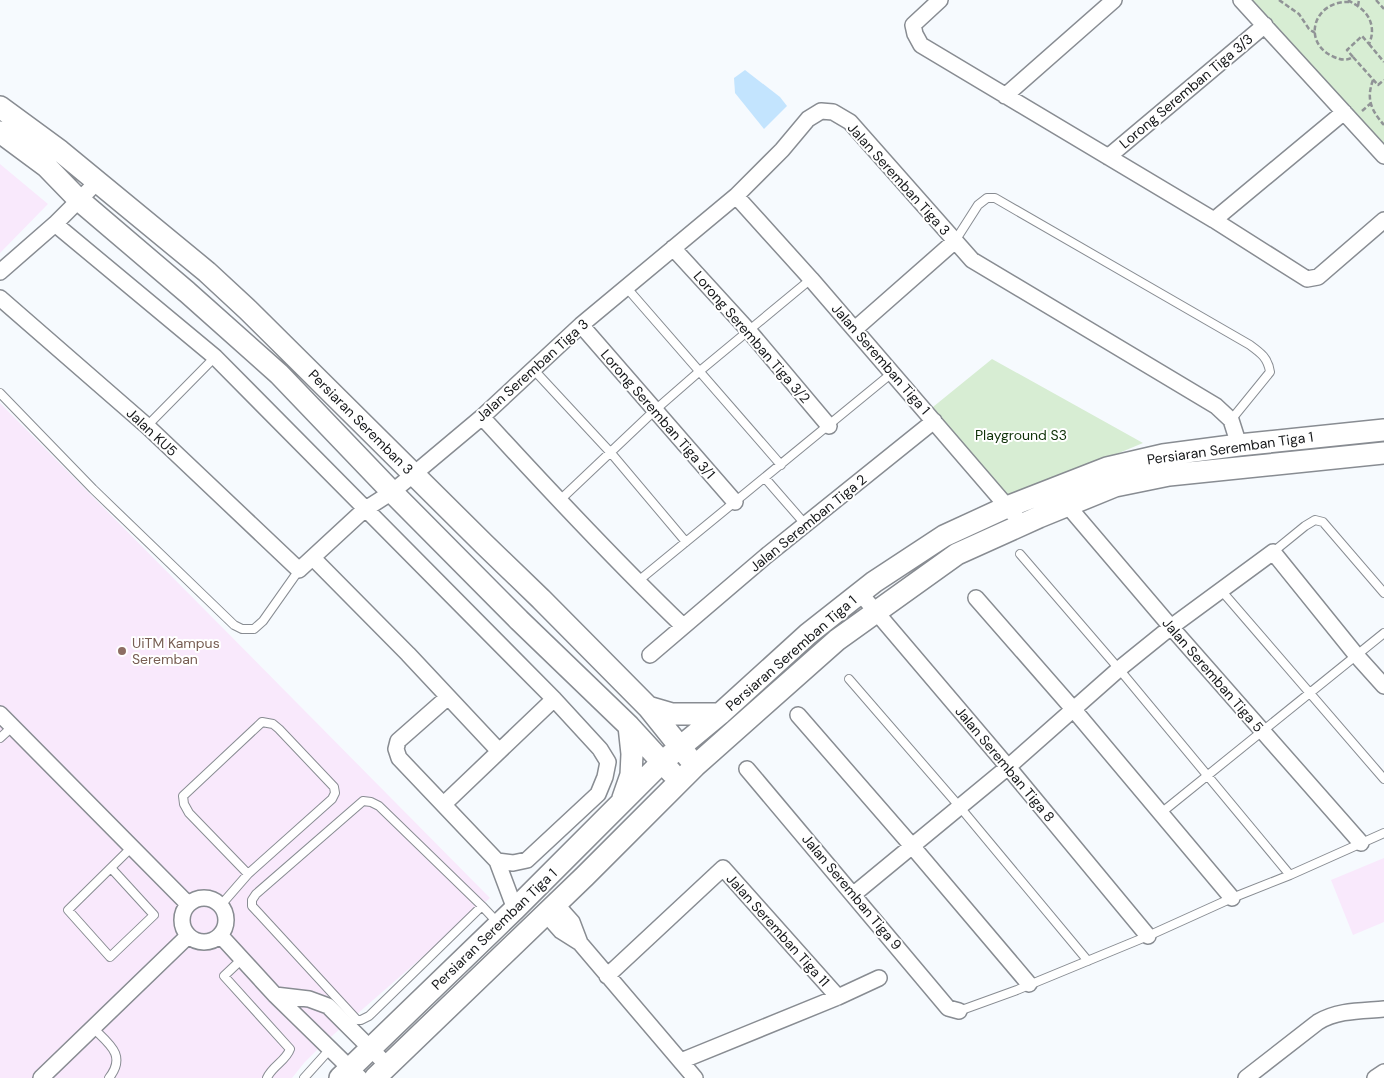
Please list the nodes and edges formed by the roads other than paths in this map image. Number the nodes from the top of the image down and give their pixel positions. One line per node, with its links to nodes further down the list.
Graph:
1 (940, 0): 5 (street)
2 (1114, 0): 5 (street)
3 (1241, 0): 4 (street)
4 (1265, 25): 7 (street); 10 (street, Lorong Seremban Tiga 3/3)
5 (1005, 96): 10 (street)
6 (0, 107): 11 (main road, Persiaran Seremban 3)
7 (1344, 112): 9 (street); 14 (street)
8 (0, 132): 13 (main road, Persiaran Seremban 3)
9 (1384, 156)
10 (1108, 157): 14 (street)
11 (97, 182): 13 (street); 20 (main road, Persiaran Seremban 3)
12 (736, 196): 17 (street, Jalan Seremban Tiga 3); 18 (street, Jalan Seremban Tiga 3); 21 (street, Jalan Seremban Tiga 1)
13 (79, 200): 16 (street); 23 (main road, Persiaran Seremban 3)
14 (1214, 220): 15 (street)
15 (1384, 220)
16 (55, 224): 19 (street); 28 (street)
17 (955, 241): 26 (street); 35 (street, Jalan Seremban Tiga 3); 35 (lane)
18 (673, 248): 22 (street, Jalan Seremban Tiga 3); 27 (street, Lorong Seremban Tiga 3/2)
19 (0, 272)
20 (206, 272): 23 (main road); 44 (main road, Persiaran Seremban 3)
21 (811, 279): 26 (street, Jalan Seremban Tiga 1); 27 (lane)
22 (626, 286): 25 (street, Jalan Seremban Tiga 3); 30 (lane)
23 (188, 292): 46 (main road, Persiaran Seremban 3)
24 (0, 298): 37 (street, Jalan KU5)
25 (581, 325): 29 (street, Jalan Seremban Tiga 3); 33 (street, Lorong Seremban Tiga 3/1)
26 (855, 329): 31 (street, Jalan Seremban Tiga 1)
27 (749, 331): 30 (lane); 38 (street, Lorong Seremban Tiga 3/2)
28 (215, 357): 37 (lane); 51 (street)
29 (533, 369): 34 (street, Jalan Seremban Tiga 3); 41 (lane)
30 (700, 370): 33 (lane); 43 (lane)
31 (892, 373): 36 (street, Jalan Seremban Tiga 1); 38 (lane)
32 (0, 393): 58 (lane)
33 (654, 411): 41 (lane); 48 (street, Lorong Seremban Tiga 3/1)
34 (482, 417): 44 (street, Jalan Seremban Tiga 3); 47 (street)
35 (1231, 420): 40 (street)
36 (934, 421): 50 (street, Jalan Seremban Tiga 1); 52 (street, Jalan Seremban Tiga 2)
37 (147, 426): 58 (street, Jalan KU5)
38 (829, 426): 43 (lane)
39 (1384, 430): 40 (main road, Persiaran Seremban Tiga 1)
40 (1239, 445): 50 (main road, Persiaran Seremban Tiga 1)
41 (611, 453): 47 (lane); 54 (lane)
42 (1384, 453): 49 (main road, Persiaran Seremban Tiga 1)
43 (781, 465): 45 (lane)
44 (414, 474): 46 (street, Jalan Seremban Tiga 3); 76 (main road, Persiaran Seremban 3)
45 (765, 478): 48 (lane); 52 (lane)
46 (392, 492): 51 (street, Jalan Seremban Tiga 3); 81 (main road, Persiaran Seremban 3)
47 (559, 501): 59 (street)
48 (735, 502): 54 (lane)
49 (1067, 505): 53 (main road, Persiaran Seremban Tiga 1); 66 (street, Jalan Seremban Tiga 5)
50 (1008, 507): 53 (street, Jalan Seremban Tiga 1); 61 (main road, Persiaran Seremban Tiga 1)
51 (364, 510): 57 (street, Jalan Seremban Tiga 3); 75 (street)
52 (805, 524): 65 (street, Jalan Seremban Tiga 2)
53 (1023, 525): 64 (main road, Persiaran Seremban Tiga 1)
54 (686, 542): 59 (lane)
55 (1273, 552): 60 (street); 62 (lane); 69 (street)
56 (1020, 554): 70 (lane)
57 (313, 558): 58 (street, Jalan Seremban Tiga 3); 74 (street)
58 (299, 570)
59 (637, 582): 65 (street)
60 (1220, 590): 66 (street); 73 (lane)
61 (860, 593): 64 (street, Jalan Seremban Tiga 8); 79 (main road, Persiaran Seremban Tiga 1)
62 (1384, 593)
63 (976, 598): 77 (street)
64 (875, 611): 88 (main road, Persiaran Seremban Tiga 1); 89 (street, Jalan Seremban Tiga 8)
65 (683, 626): 68 (street, Jalan Seremban Tiga 2)
66 (1171, 627): 70 (street); 83 (street, Jalan Seremban Tiga 5)
67 (1384, 633): 69 (lane)
68 (650, 655)
69 (1357, 656): 72 (street); 73 (lane)
70 (1119, 669): 77 (street); 91 (lane)
71 (849, 679): 96 (lane)
72 (1384, 686)
73 (1309, 693): 83 (lane); 92 (lane)
74 (448, 697): 86 (street); 95 (street)
75 (554, 699): 86 (street); 102 (street)
76 (648, 707): 79 (main road); 85 (main road, Persiaran Seremban 3)
77 (1074, 710): 89 (street); 97 (street)
78 (0, 714): 82 (street)
79 (720, 714): 85 (main road, Persiaran Seremban Tiga 1)
80 (798, 715): 100 (street)
81 (629, 726): 87 (main road, Persiaran Seremban 3); 94 (main road)
82 (12, 727): 84 (lane); 101 (street)
83 (1262, 730): 91 (lane); 99 (street, Jalan Seremban Tiga 5)
84 (0, 738)
85 (680, 747): 87 (main road, Persiaran Seremban Tiga 1); 88 (main road, Persiaran Seremban 3)
86 (498, 750): 95 (street)
87 (662, 762): 93 (main road, Persiaran Seremban 3); 94 (main road, Persiaran Seremban Tiga 1)
88 (695, 766): 93 (main road, Persiaran Seremban Tiga 1)
89 (1008, 766): 96 (street); 116 (street, Jalan Seremban Tiga 8)
90 (748, 769): 106 (street, Jalan Seremban Tiga 9)
91 (1207, 775): 97 (lane); 105 (lane)
92 (1384, 779)
93 (679, 781): 111 (main road, Persiaran Seremban Tiga 1)
94 (621, 803): 112 (main road, Persiaran Seremban Tiga 1)
95 (444, 804): 102 (street)
96 (959, 806): 100 (street); 118 (lane)
97 (1161, 813): 107 (street)
98 (1384, 833): 99 (lane)
99 (1361, 843): 105 (lane)
100 (912, 846): 106 (street); 121 (street)
101 (132, 847): 103 (lane); 108 (street)
102 (497, 861): 112 (street)
103 (111, 868): 103 (lane)
104 (248, 874): 104 (lane); 109 (lane)
105 (1290, 875): 107 (lane)
106 (854, 894): 125 (street, Jalan Seremban Tiga 9)
107 (1232, 898): 116 (lane)
108 (188, 904): 109 (street); 115 (street)
109 (221, 905): 114 (street)
110 (482, 906): 110 (lane); 113 (lane)
111 (550, 908): 119 (street); 130 (main road, Persiaran Seremban Tiga 1)
112 (515, 909): 113 (main road, Persiaran Seremban Tiga 1)
113 (499, 925): 128 (main road, Persiaran Seremban Tiga 1)
114 (220, 935): 115 (street); 117 (street)
115 (188, 936): 126 (street)
116 (1148, 936): 118 (lane)
117 (242, 959): 122 (street); 135 (lane)
118 (1088, 961): 121 (lane)
119 (607, 976): 123 (street, Jalan Seremban Tiga 11); 129 (street)
120 (879, 978): 123 (street)
121 (1029, 984): 125 (lane)
122 (275, 994): 127 (street); 128 (street)
123 (838, 997): 129 (street)
124 (1384, 1009): 138 (street)
125 (958, 1011)
126 (92, 1027): 133 (street); 134 (lane)
127 (331, 1048): 132 (street); 136 (lane)
128 (370, 1049): 130 (street); 132 (main road, Persiaran Seremban Tiga 1)
129 (680, 1061): 137 (street)
130 (381, 1072)
131 (1384, 1072): 139 (street)
132 (350, 1074)
133 (41, 1078)
134 (110, 1078)
135 (267, 1078)
136 (304, 1078)
137 (695, 1078)
138 (1246, 1078)
139 (1375, 1078)

